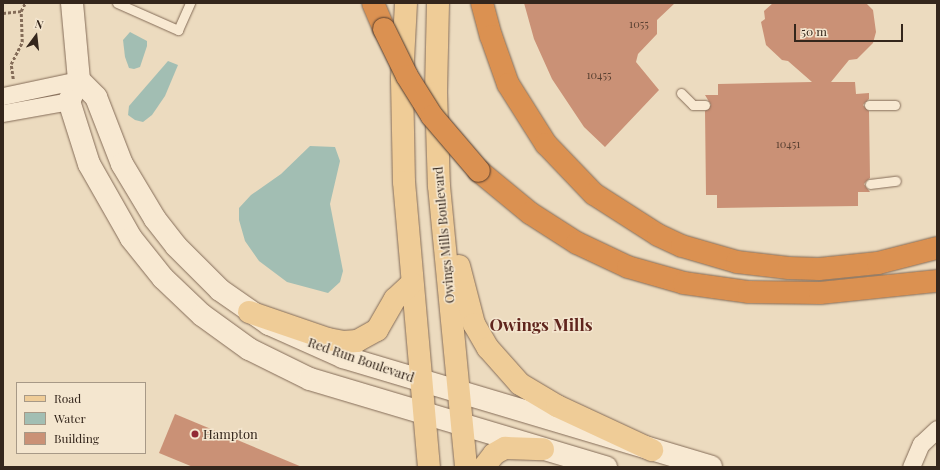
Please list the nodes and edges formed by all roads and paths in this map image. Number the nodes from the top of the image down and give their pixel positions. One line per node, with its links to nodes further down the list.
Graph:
1 (25, 3): 9 (path)
2 (72, 3): 11 (main road)
3 (117, 3): 4 (lane)
4 (190, 3)
5 (373, 3): 23 (highway, bridge)
6 (406, 3): 24 (main road)
7 (438, 3): 21 (main road, Owings Mills Boulevard)
8 (482, 3): 22 (highway)
9 (21, 11): 10 (path); 12 (path)
10 (3, 13)
11 (79, 80): 12 (street); 14 (main road); 25 (main road, Red Run Boulevard)
12 (9, 90)
13 (681, 93): 15 (lane)
14 (69, 102): 18 (street); 28 (main road)
15 (705, 105)
16 (869, 105): 17 (lane)
17 (895, 105)
18 (3, 113)
19 (896, 181): 20 (lane)
20 (870, 184)
21 (439, 186): 27 (main road, Owings Mills Boulevard); 32 (main road)
22 (937, 248)
23 (937, 281)
24 (412, 283): 25 (main road); 26 (main road)
25 (249, 312): 26 (main road, Red Run Boulevard)
26 (421, 380): 27 (main road, Red Run Boulevard); 28 (main road)
27 (459, 392): 29 (main road, Owings Mills Boulevard); 32 (main road, Red Run Boulevard)
28 (424, 414): 29 (main road); 33 (main road)
29 (462, 425): 31 (main road); 34 (main road, Owings Mills Boulevard)
30 (937, 430): 38 (street)
31 (543, 448): 35 (main road); 36 (main road)
32 (652, 450): 37 (main road, Red Run Boulevard)
33 (429, 467)
34 (466, 467)
35 (484, 467)
36 (606, 467)
37 (711, 467)
38 (910, 467)

